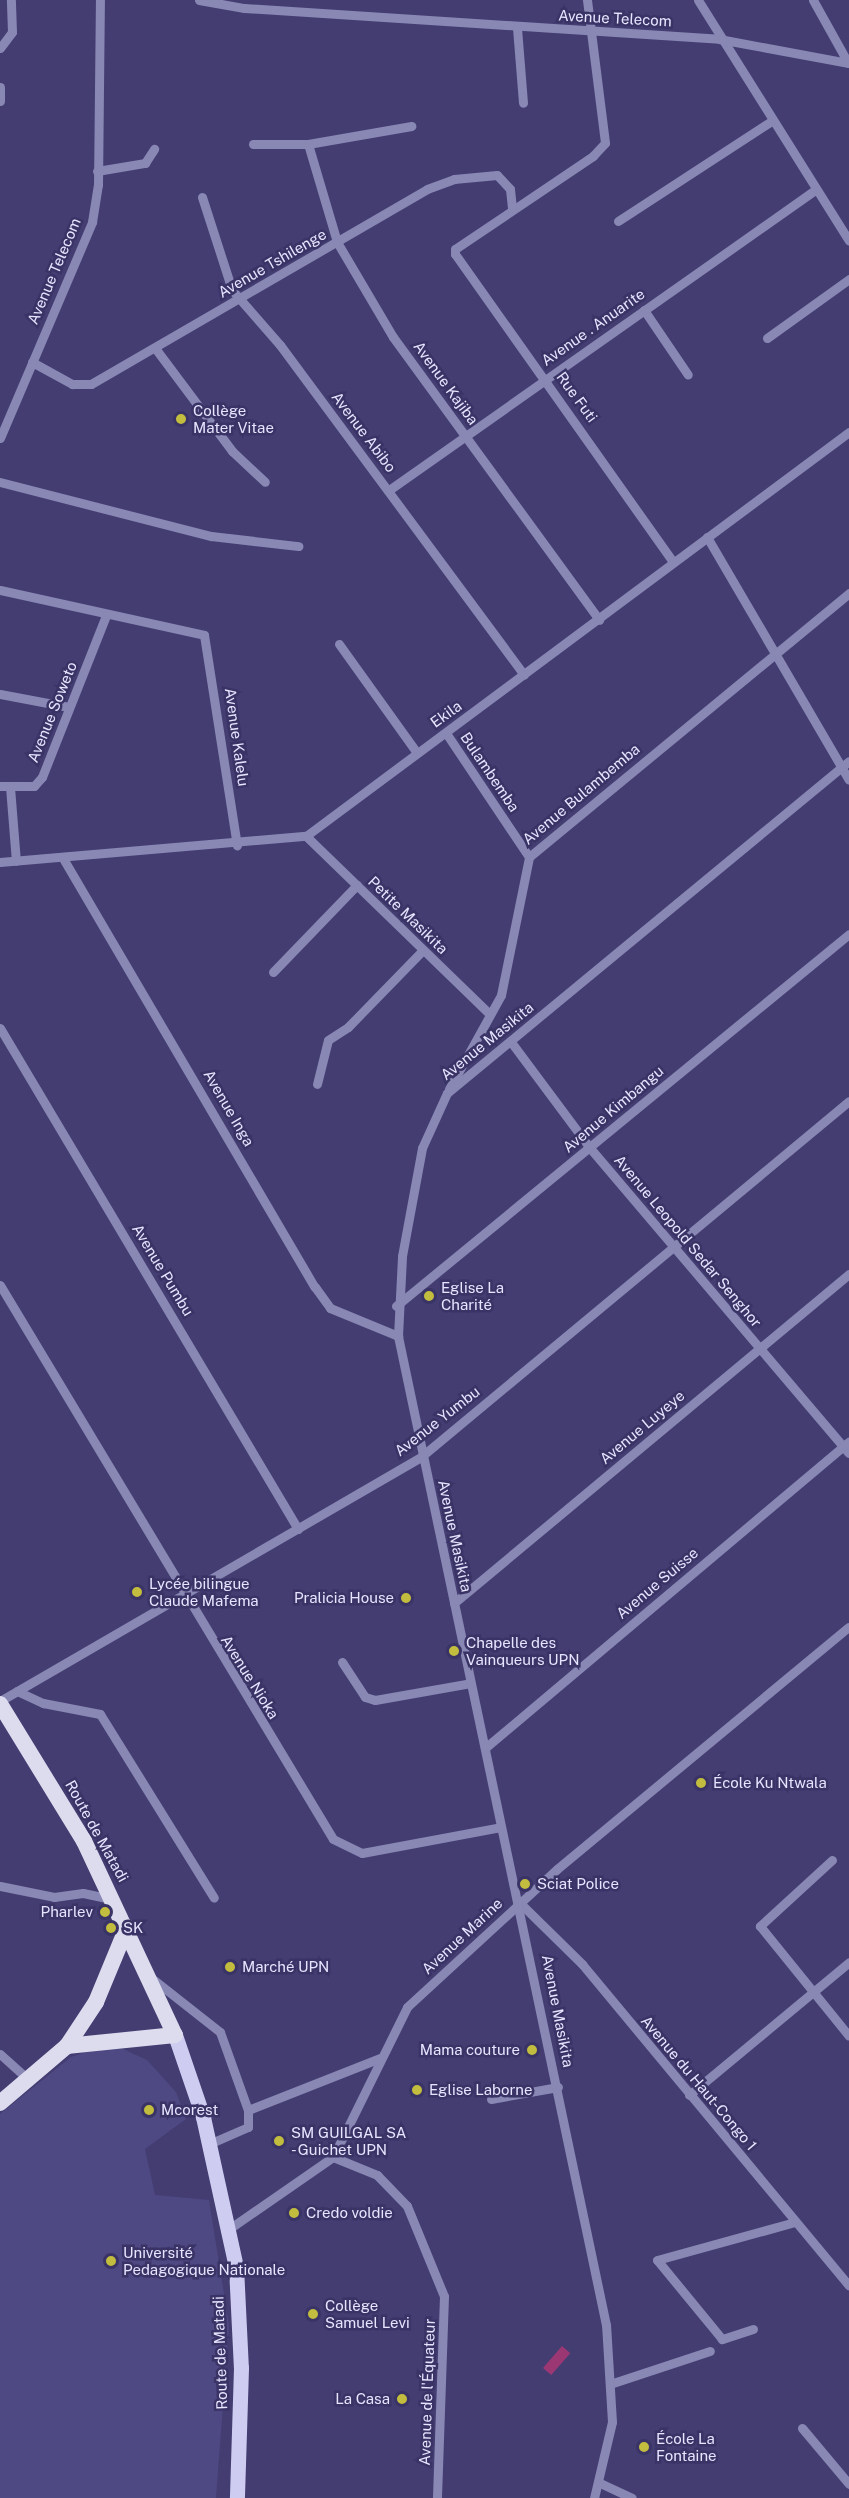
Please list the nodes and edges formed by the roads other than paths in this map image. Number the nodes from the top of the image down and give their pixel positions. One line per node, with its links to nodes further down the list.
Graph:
1 (11, 0): 10 (street)
2 (100, 0): 20 (street, Avenue Telecom)
3 (199, 0): 7 (street, Avenue Telecom)
4 (587, 0): 8 (street)
5 (698, 0): 9 (street)
6 (813, 0): 11 (street)
7 (517, 28): 8 (street, Avenue Telecom); 14 (street)
8 (594, 32): 9 (street, Avenue Telecom); 23 (street)
9 (719, 39): 11 (street, Avenue Telecom); 15 (street)
10 (0, 48)
11 (848, 63)
12 (0, 87): 13 (street)
13 (0, 101)
14 (523, 103)
15 (770, 122): 21 (street); 24 (street)
16 (411, 126): 18 (street)
17 (253, 144): 18 (street)
18 (308, 144): 25 (street, Avenue Kajiba)
19 (153, 149): 20 (street)
20 (98, 171): 32 (street, Avenue Telecom)
21 (815, 190): 26 (street); 29 (street, Avenue . Anuarite)
22 (201, 197): 28 (street, Avenue Abibo)
23 (512, 209): 25 (street, Avenue Tshilenge); 34 (street, Rue Futi)
24 (618, 221)
25 (337, 242): 28 (street, Avenue Tshilenge); 36 (street, Avenue Kajiba)
26 (849, 242)
27 (849, 279): 30 (street)
28 (241, 298): 31 (street, Avenue Tshilenge); 40 (street, Avenue Abibo)
29 (644, 310): 33 (street); 34 (street, Avenue . Anuarite)
30 (767, 338)
31 (155, 348): 32 (street, Avenue Tshilenge); 38 (street)
32 (32, 362): 37 (street, Avenue Telecom)
33 (688, 375)
34 (546, 379): 36 (street, Avenue . Anuarite); 43 (street, Rue Futi)
35 (849, 432): 41 (street, Ekila)
36 (465, 434): 40 (street, Avenue . Anuarite); 47 (street, Avenue Kajiba)
37 (0, 438)
38 (265, 482)
39 (0, 483): 42 (street)
40 (389, 490): 50 (street, Avenue Abibo)
41 (707, 537): 43 (street, Ekila); 49 (street)
42 (298, 546)
43 (673, 562): 47 (street, Ekila)
44 (0, 590): 46 (street)
45 (849, 593): 49 (street, Avenue Bulambemba)
46 (106, 615): 52 (street, Avenue Soweto); 60 (street, Avenue Kalelu)
47 (599, 620): 50 (street, Ekila)
48 (339, 644): 54 (street)
49 (774, 652): 55 (street); 61 (street, Avenue Bulambemba)
50 (524, 675): 53 (street, Ekila)
51 (0, 694): 52 (street)
52 (69, 707): 58 (street, Avenue Soweto)
53 (446, 733): 54 (street, Ekila); 61 (street, Bulambemba)
54 (417, 753): 59 (street, Ekila)
55 (845, 764): 56 (street); 71 (street, Avenue Masikita)
56 (849, 780)
57 (0, 786): 58 (street, Avenue Soweto)
58 (10, 787): 63 (street)
59 (306, 836): 60 (street, Ekila); 65 (street, Petite Masikita)
60 (237, 845): 62 (street, Ekila)
61 (529, 857): 69 (street, Avenue Bulambemba)
62 (64, 860): 63 (street, Ekila); 80 (street, Avenue Inga)
63 (16, 861): 64 (street, Ekila)
64 (0, 862)
65 (357, 885): 67 (street, Petite Masikita); 68 (street)
66 (849, 934): 75 (street, Avenue Kimbangu)
67 (423, 950): 69 (street, Petite Masikita); 72 (street)
68 (273, 972)
69 (490, 1014): 73 (street, Avenue Bulambemba)
70 (0, 1028): 84 (street, Avenue Pumbu)
71 (511, 1042): 73 (street, Avenue Masikita); 75 (street, Avenue Leopold Sedar Senghor)
72 (317, 1084)
73 (447, 1093): 79 (street, Avenue Masikita)
74 (849, 1101): 76 (street, Avenue Yumbu)
75 (590, 1148): 76 (street, Avenue Leopold Sedar Senghor); 79 (street, Avenue Kimbangu)
76 (673, 1246): 81 (street, Avenue Leopold Sedar Senghor); 83 (street, Avenue Yumbu)
77 (849, 1274): 81 (street, Avenue Luyeye)
78 (0, 1286): 85 (street, Avenue Nioka)
79 (396, 1306): 80 (street, Avenue Masikita)
80 (398, 1336): 83 (street, Avenue Masikita)
81 (759, 1350): 82 (street, Avenue Leopold Sedar Senghor); 86 (street, Avenue Luyeye)
82 (847, 1447): 92 (street, Avenue Suisse)
83 (422, 1456): 84 (street, Avenue Yumbu); 86 (street, Avenue Masikita)
84 (297, 1529): 85 (street, Avenue Yumbu)
85 (184, 1598): 90 (street, Avenue Yumbu); 93 (street, Avenue Nioka)
86 (454, 1603): 89 (street, Avenue Masikita)
87 (849, 1627): 98 (street, Avenue Marine)
88 (342, 1662): 89 (street)
89 (471, 1683): 92 (street, Avenue Masikita)
90 (17, 1691): 91 (street, Avenue Yumbu); 96 (street)
91 (0, 1703): 97 (highway, Route de Matadi)
92 (485, 1748): 93 (street, Avenue Masikita)
93 (501, 1827): 98 (street, Avenue Masikita)
94 (832, 1860): 102 (street)
95 (0, 1886): 97 (street)
96 (214, 1898)
97 (114, 1900): 99 (highway, Route de Matadi)
98 (521, 1903): 107 (street, Avenue Marine); 109 (street, Avenue Masikita); 110 (street, Avenue du Haut-Congo 1)
99 (127, 1927): 101 (highway, Route de Matadi); 105 (highway)
100 (849, 1962): 102 (street)
101 (154, 1980): 103 (highway, Route de Matadi); 113 (street)
102 (813, 1992): 104 (street); 110 (street)
103 (175, 2035): 105 (highway); 114 (main road, Route de Matadi)
104 (849, 2036)
105 (67, 2046): 108 (highway)
106 (0, 2054): 108 (street)
107 (380, 2058): 113 (street); 115 (street, Avenue Marine)
108 (29, 2080): 112 (highway)
109 (558, 2087): 111 (street); 121 (street, Avenue Masikita)
110 (689, 2095): 116 (street, Avenue du Haut-Congo 1)
111 (491, 2099)
112 (0, 2103)
113 (248, 2110): 114 (street)
114 (209, 2144): 117 (main road, Route de Matadi)
115 (333, 2157): 117 (street, Avenue Marine); 126 (street, Avenue de l'Équateur)
116 (795, 2222): 118 (street, Avenue du Haut-Congo 1); 119 (street)
117 (226, 2231): 125 (main road, Route de Matadi)
118 (849, 2286)
119 (753, 2329)
120 (710, 2351): 121 (street)
121 (613, 2384): 123 (street, Avenue Masikita)
122 (802, 2428): 124 (street)
123 (600, 2483): 127 (street, Avenue Masikita); 128 (street)
124 (849, 2484)
125 (237, 2498)
126 (437, 2498)
127 (594, 2498)
128 (632, 2498)

